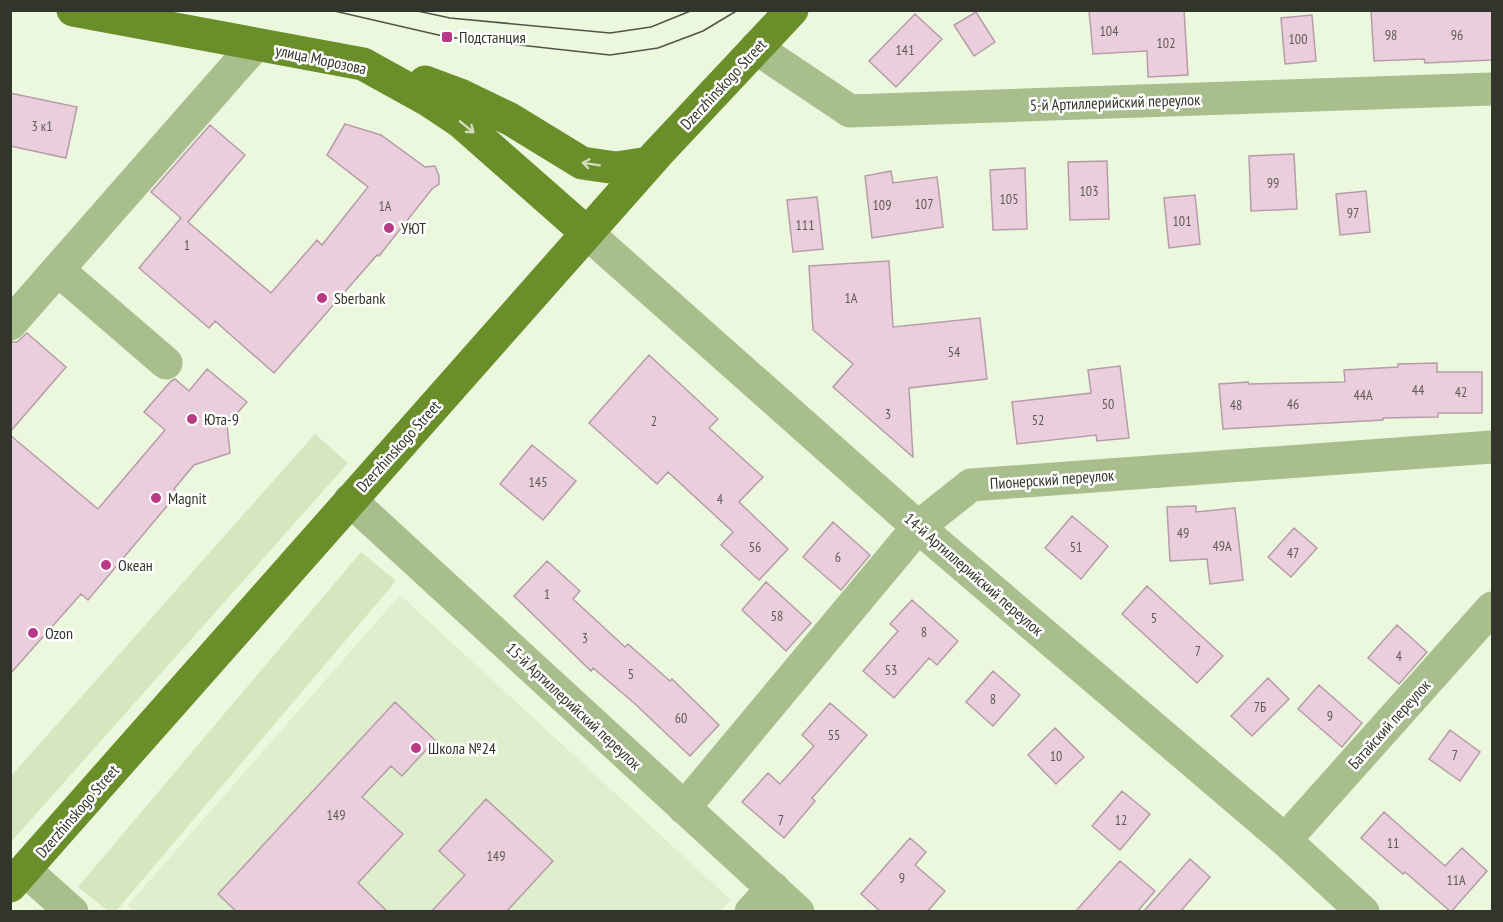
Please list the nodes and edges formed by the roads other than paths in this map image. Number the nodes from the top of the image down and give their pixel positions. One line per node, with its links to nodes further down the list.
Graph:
1 (73, 10): 3 (main road, улица Морозова)
2 (792, 10): 4 (main road, Dzerzhinskogo Street)
3 (255, 45): 5 (main road, улица Морозова); 9 (street)
4 (756, 48): 6 (street, 5-й Артиллерийский переулок); 7 (main road, Dzerzhinskogo Street)
5 (363, 64): 7 (main road, one-way to 5); 8 (main road, улица Морозова, one-way to 8)
6 (1492, 89)
7 (649, 163): 8 (main road, Dzerzhinskogo Street)
8 (587, 233): 13 (main road, Dzerzhinskogo Street); 14 (street, 14-й Артиллерийский переулок)
9 (58, 270): 10 (street); 11 (street)
10 (10, 324)
11 (166, 363)
12 (1492, 447): 14 (street, Пионерский переулок)
13 (350, 500): 16 (street, 15-й Артиллерийский переулок); 18 (main road, Dzerzhinskogo Street)
14 (918, 527): 16 (street, Пионерский переулок); 17 (street, 14-й Артиллерийский переулок)
15 (1492, 608): 17 (street, Батайский переулок)
16 (684, 808): 19 (street, 15-й Артиллерийский переулок)
17 (1285, 840): 22 (street, 14-й Артиллерийский переулок)
18 (18, 878): 20 (street)
19 (762, 900): 21 (street, 15-й Артиллерийский переулок)
20 (72, 912)
21 (798, 912)
22 (1363, 912)

